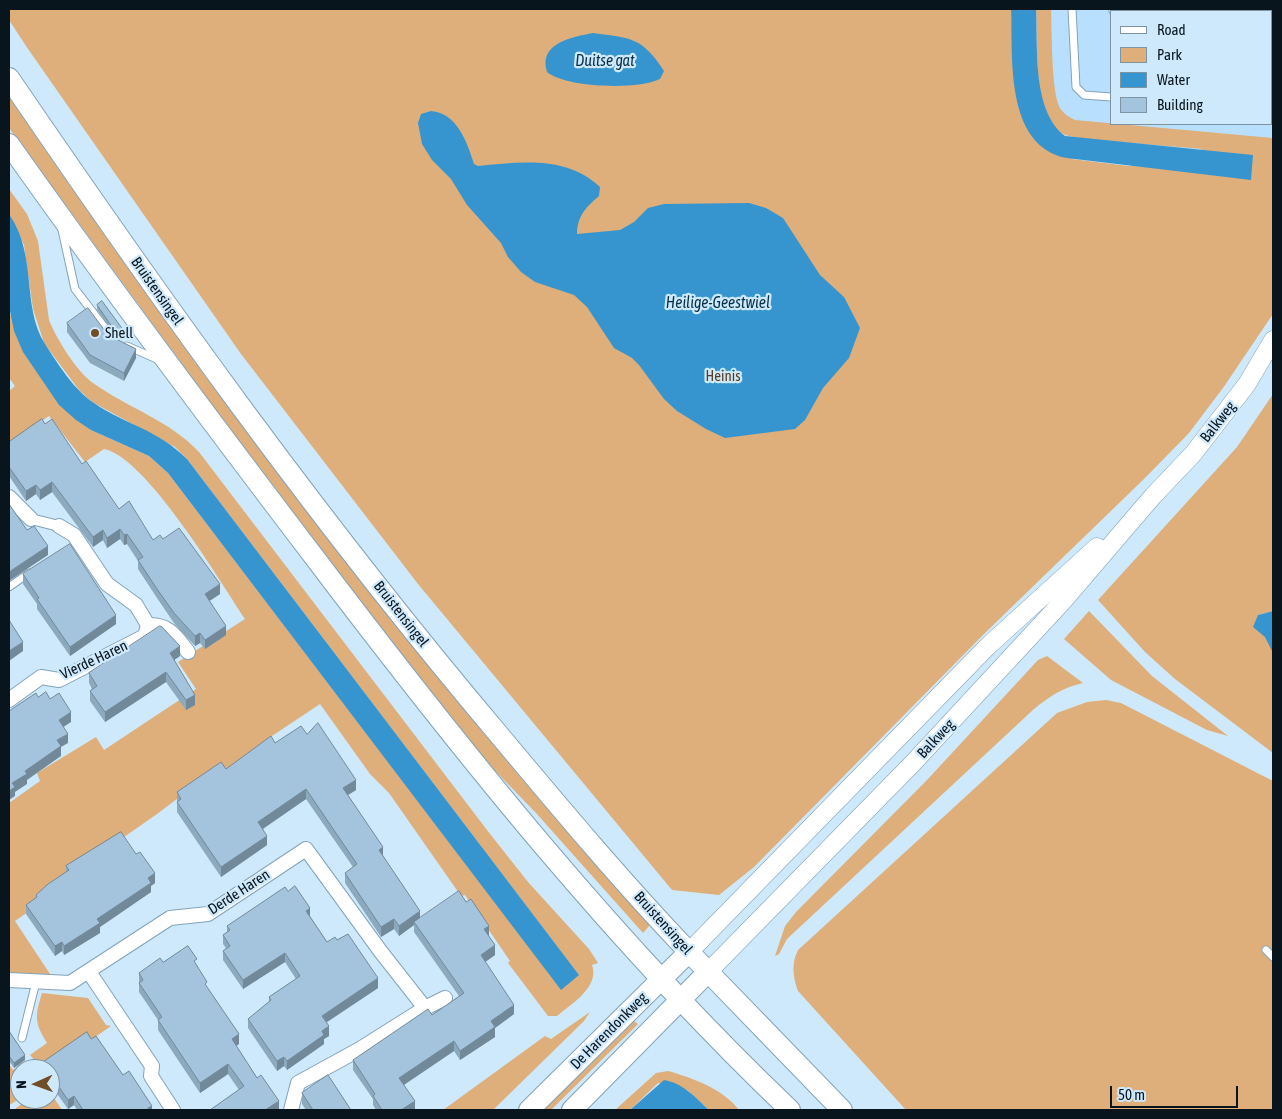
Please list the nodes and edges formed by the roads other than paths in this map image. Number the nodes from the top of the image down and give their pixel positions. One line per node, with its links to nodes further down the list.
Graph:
1 (1072, 9): 3 (lane)
2 (9, 78): 18 (main road, Bruistensingel)
3 (1110, 97)
4 (9, 144): 5 (main road)
5 (59, 215): 7 (main road); 7 (lane)
6 (1273, 340): 8 (street, Balkweg)
7 (168, 364): 23 (main road)
8 (1153, 496): 18 (street, Balkweg); 20 (street, Balkweg)
9 (9, 498): 10 (street)
10 (31, 518): 11 (street)
11 (59, 526): 14 (street)
12 (34, 571): 13 (lane)
13 (9, 587)
14 (148, 625): 15 (street); 16 (street, Vierde Haren)
15 (188, 652)
16 (9, 700)
17 (1266, 950): 19 (lane)
18 (689, 952): 20 (main road, Bruistensingel); 23 (main road, De Harendonkweg)
19 (1273, 957)
20 (709, 971): 26 (main road, De Harendonkweg); 34 (main road, Bruistensingel)
21 (89, 972): 24 (street); 27 (street, Derde Haren); 29 (street)
22 (9, 980): 24 (street)
23 (661, 980): 26 (main road); 31 (main road, De Harendonkweg)
24 (36, 982): 28 (lane)
25 (445, 998): 27 (street)
26 (681, 1001): 32 (main road, De Harendonkweg); 33 (main road)
27 (425, 1008): 30 (street)
28 (22, 1038)
29 (173, 1110)
30 (291, 1110)
31 (529, 1110)
32 (572, 1110)
33 (790, 1110)
34 (842, 1110)

